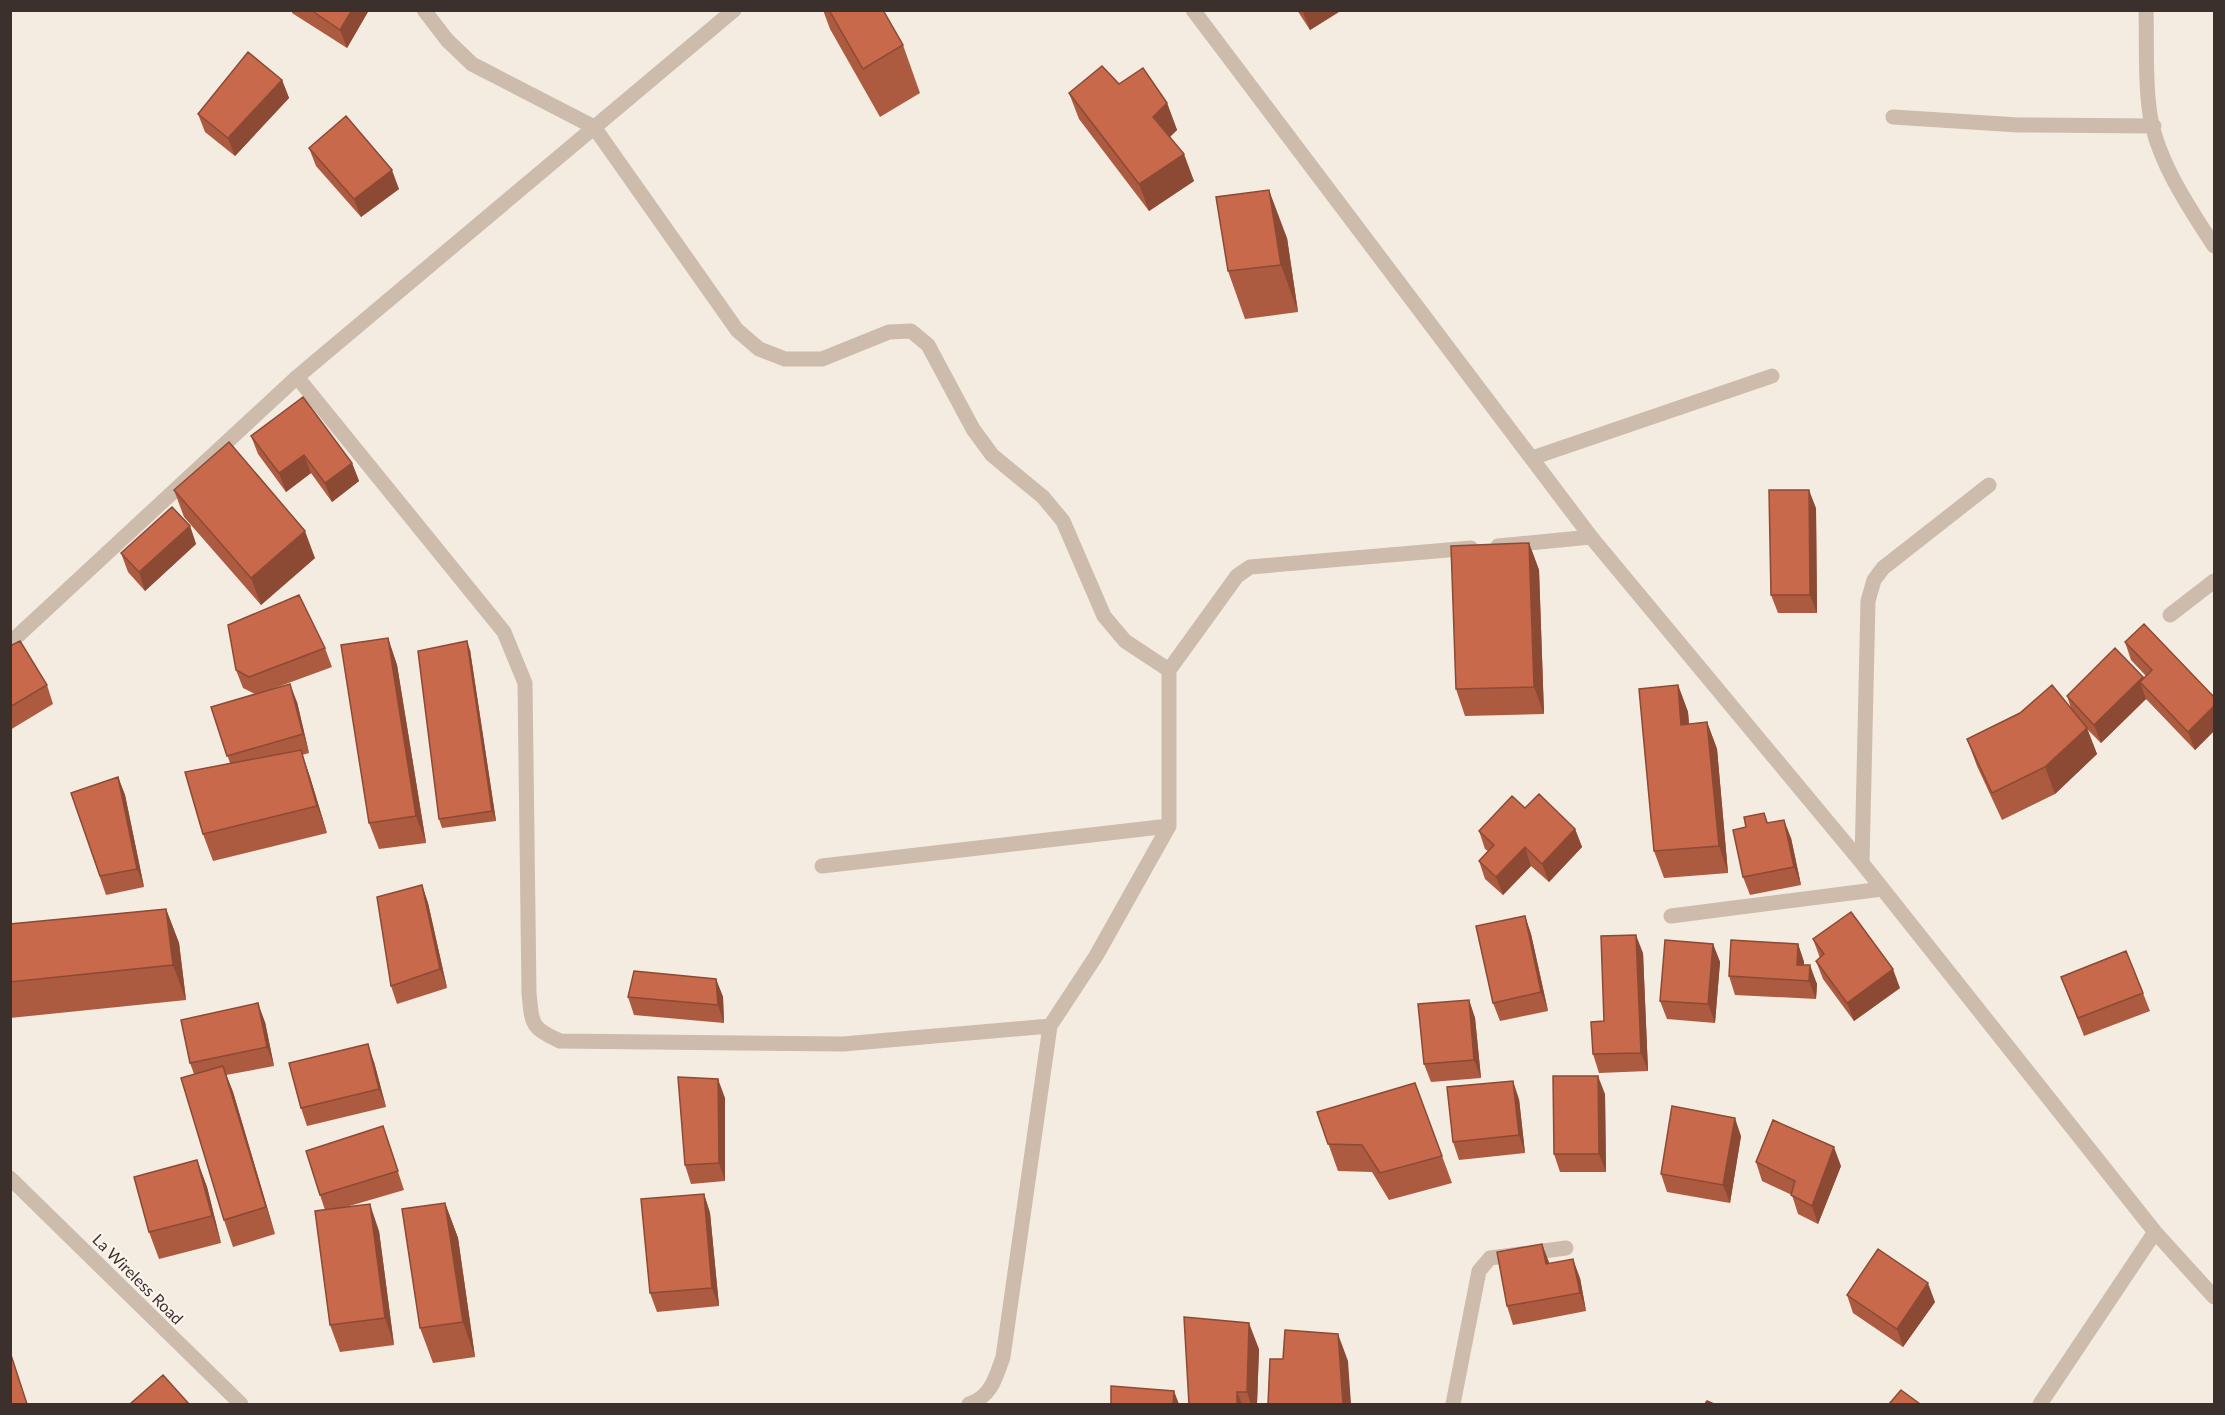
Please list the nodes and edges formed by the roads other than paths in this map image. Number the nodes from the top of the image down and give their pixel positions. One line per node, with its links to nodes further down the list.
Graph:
1 (424, 10): 7 (street)
2 (734, 10): 7 (street)
3 (1193, 10): 11 (street)
4 (2145, 10): 6 (street)
5 (1893, 117): 6 (street)
6 (2154, 126): 8 (street)
7 (594, 127): 10 (street); 17 (street)
8 (2214, 246)
9 (1772, 376): 11 (street)
10 (297, 377): 16 (street); 23 (street)
11 (1532, 458): 13 (street)
12 (1989, 485): 19 (street)
13 (1591, 537): 17 (street); 19 (street)
14 (2214, 581): 15 (street)
15 (2170, 615)
16 (10, 643)
17 (1169, 670): 18 (street)
18 (1169, 826): 20 (street); 23 (street)
19 (1862, 863): 21 (street)
20 (822, 866)
21 (1882, 889): 22 (street); 25 (street)
22 (1671, 916)
23 (1050, 1026): 29 (street)
24 (10, 1178): 28 (street, La Wireless Road)
25 (2155, 1232): 27 (street); 31 (street)
26 (1566, 1248): 30 (street)
27 (2214, 1297)
28 (241, 1404)
29 (969, 1404)
30 (1453, 1404)
31 (2040, 1404)

